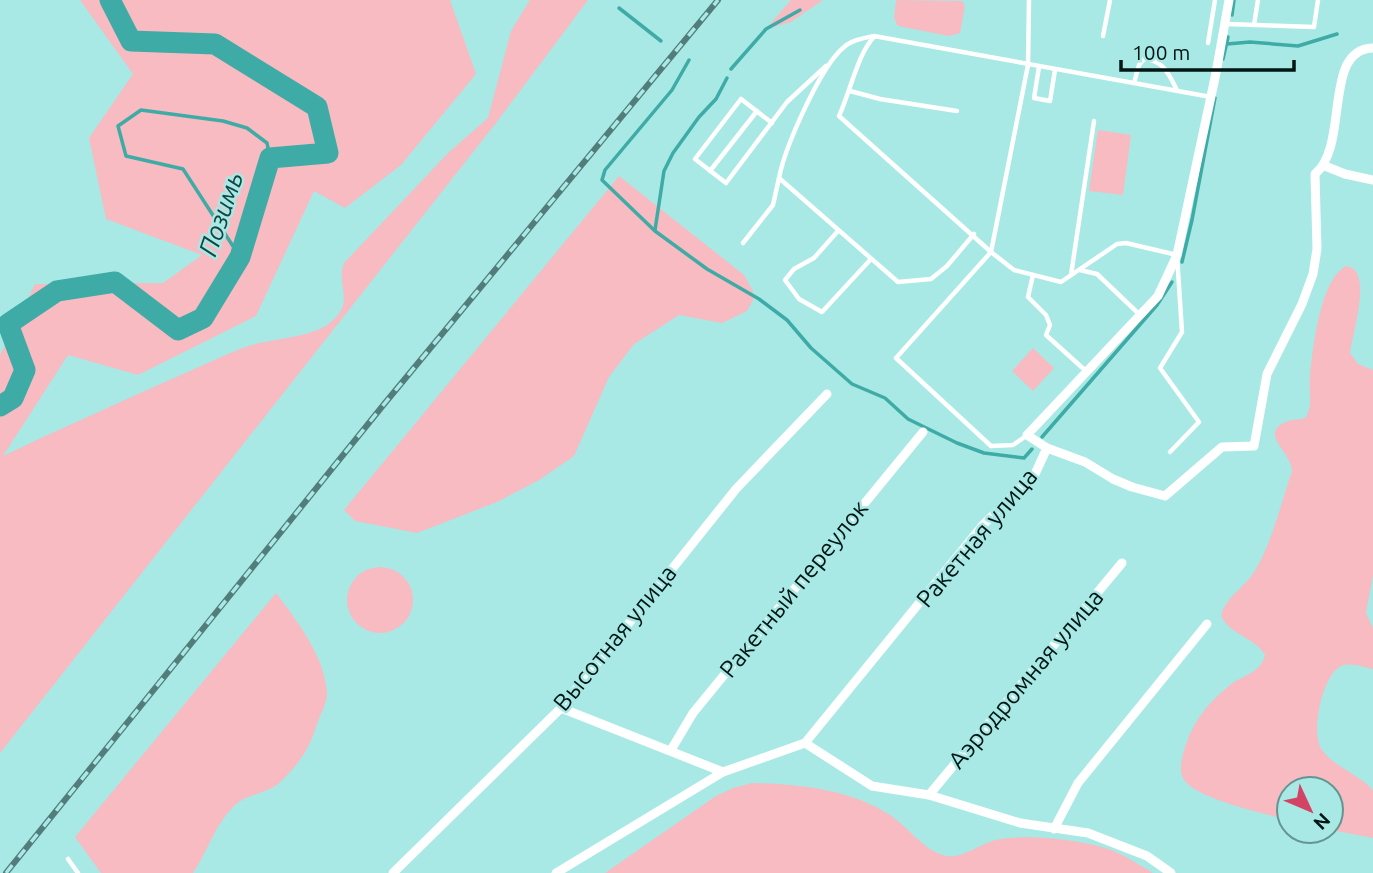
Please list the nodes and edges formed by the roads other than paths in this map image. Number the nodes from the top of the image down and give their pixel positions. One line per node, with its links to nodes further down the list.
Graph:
1 (1029, 0): 14 (lane)
2 (1110, 0): 10 (lane)
3 (1215, 0): 11 (lane)
4 (1229, 0): 7 (street, Ракетная улица)
5 (1258, 0): 8 (lane)
6 (1318, 0): 8 (lane)
7 (1226, 24): 8 (lane); 20 (street, Ракетная улица)
8 (1254, 25)
9 (874, 36): 13 (lane); 14 (lane); 18 (lane)
10 (1103, 36)
11 (1208, 43)
12 (1373, 47): 25 (street)
13 (829, 63): 24 (lane); 27 (lane)
14 (1028, 65): 15 (lane); 32 (lane)
15 (1039, 67): 16 (lane); 16 (lane)
16 (1055, 70): 17 (lane)
17 (1134, 83): 19 (lane); 19 (lane)
18 (850, 91): 22 (lane); 30 (lane)
19 (1177, 91): 20 (lane)
20 (1211, 97): 33 (street, Ракетная улица)
21 (757, 110): 24 (lane); 26 (lane); 26 (lane)
22 (957, 111)
23 (1094, 121): 37 (lane)
24 (772, 123): 26 (lane)
25 (1325, 166): 28 (street); 43 (street)
26 (710, 171)
27 (779, 178): 29 (lane); 31 (lane)
28 (1373, 180)
29 (838, 231): 34 (lane); 34 (lane)
30 (974, 234): 32 (lane); 34 (lane)
31 (743, 243)
32 (991, 252): 36 (lane); 42 (lane)
33 (1177, 255): 35 (lane); 38 (street, Ракетная улица); 44 (lane)
34 (871, 260)
35 (1079, 270): 37 (lane); 38 (lane)
36 (1033, 275): 37 (lane); 39 (lane)
37 (1071, 275)
38 (1140, 315): 39 (street, Ракетная улица)
39 (1088, 373): 42 (street, Ракетная улица)
40 (827, 394): 47 (street, Высотная улица)
41 (923, 432): 49 (street, Ракетный переулок)
42 (1027, 435): 43 (street, Ракетная улица)
43 (1047, 448): 48 (street, Ракетная улица)
44 (1170, 452)
45 (1122, 563): 51 (street, Аэродромная улица)
46 (1207, 624): 52 (street)
47 (561, 708): 49 (street); 55 (street, Высотная улица)
48 (805, 743): 50 (street); 51 (street)
49 (671, 750): 50 (street)
50 (723, 772): 56 (street)
51 (929, 795): 52 (street)
52 (1054, 830): 57 (street)
53 (68, 859): 54 (lane)
54 (78, 873)
55 (393, 873)
56 (556, 873)
57 (1171, 873)

